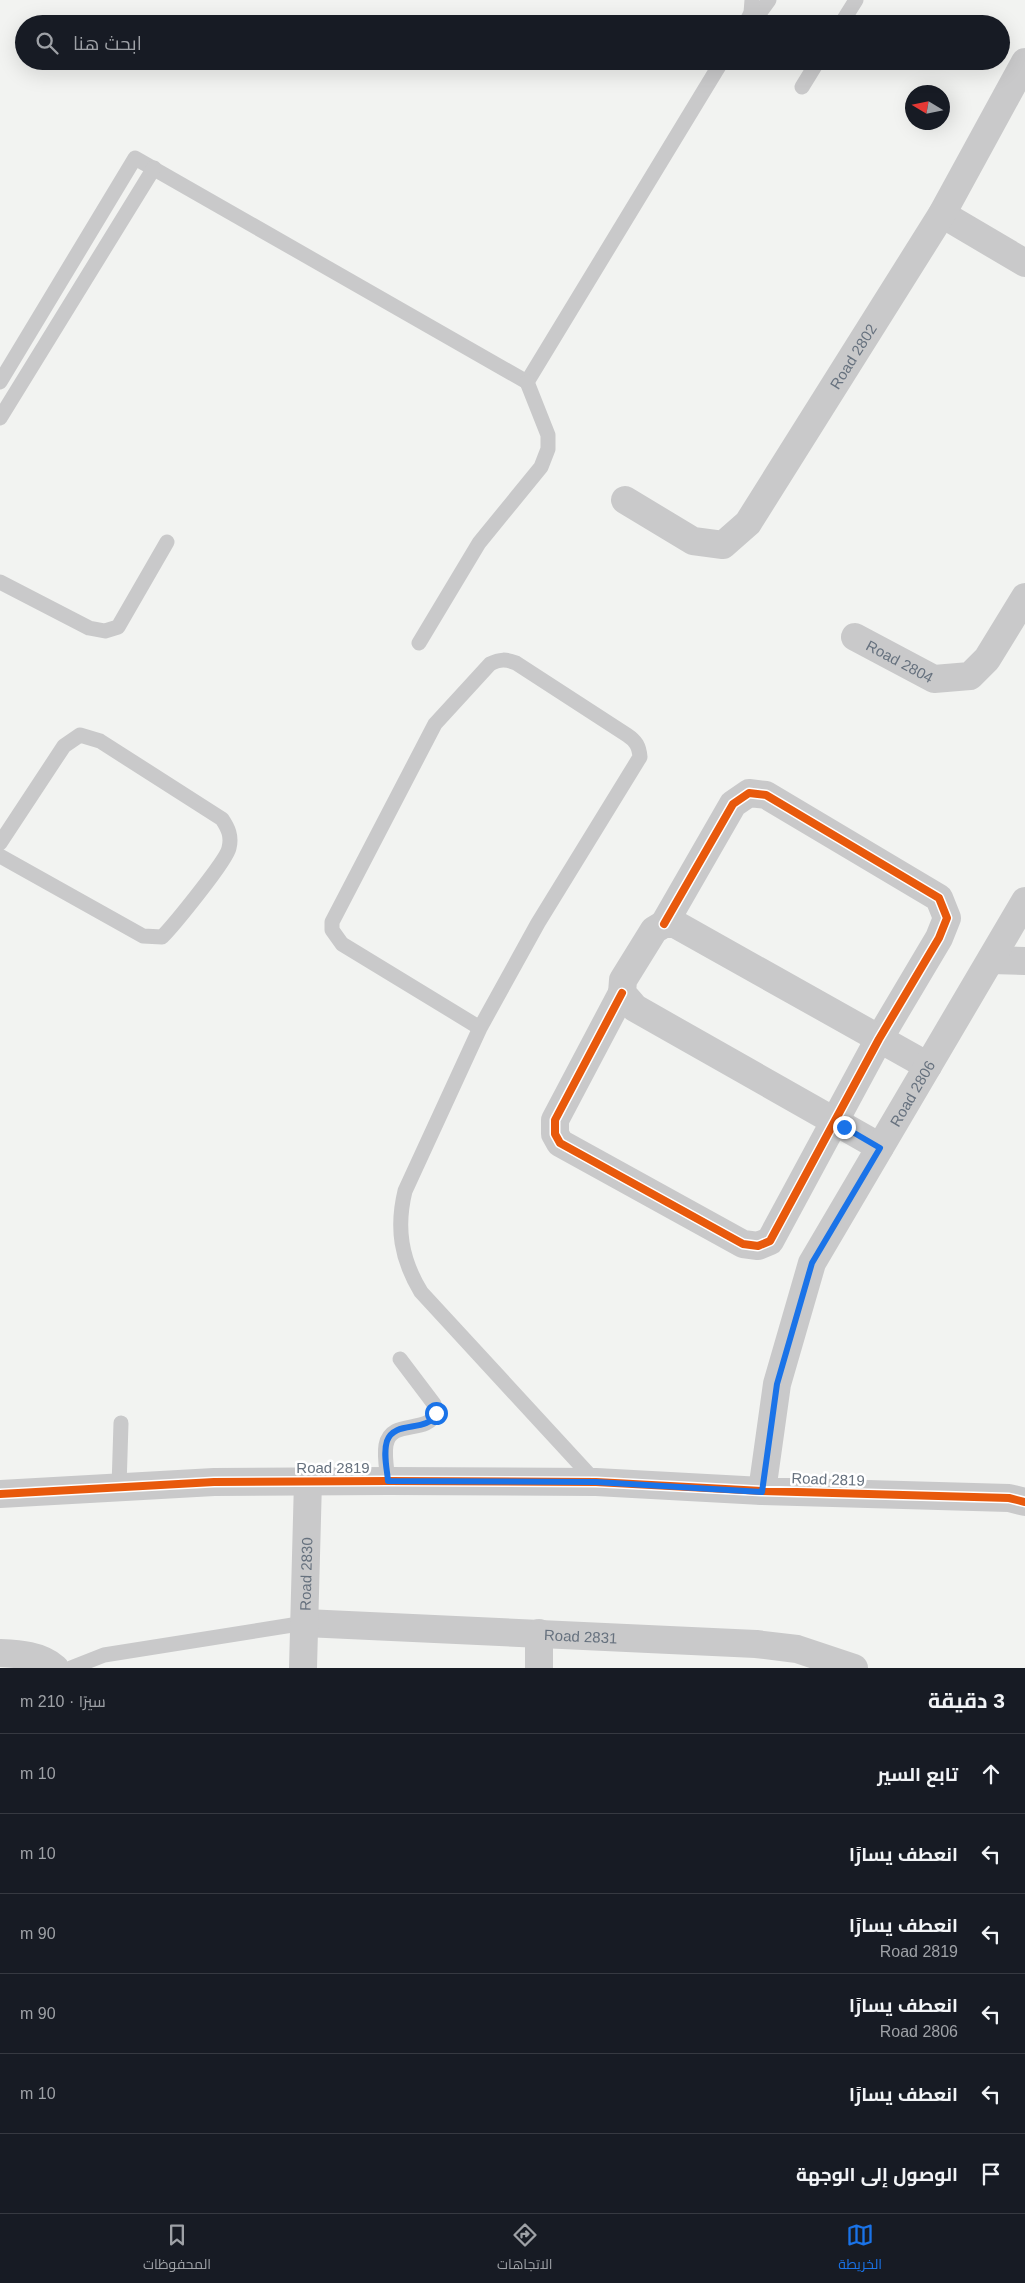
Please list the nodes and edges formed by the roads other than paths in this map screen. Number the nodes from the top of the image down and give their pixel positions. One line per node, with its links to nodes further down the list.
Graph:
1 (769, 0): 3 (lane)
2 (856, 0): 4 (lane)
3 (749, 12)
4 (847, 15)
5 (1025, 62): 10 (street, Road 2802)
6 (717, 70): 13 (lane)
7 (812, 70): 8 (lane)
8 (802, 87)
9 (154, 168): 12 (lane); 13 (lane); 14 (lane)
10 (942, 214): 11 (street); 15 (street, Road 2802)
11 (1025, 263)
12 (0, 382)
13 (528, 382): 20 (lane)
14 (0, 418)
15 (625, 500)
16 (167, 542): 17 (lane)
17 (0, 582)
18 (1025, 597): 19 (street, Road 2804)
19 (855, 637)
20 (418, 643)
21 (0, 844): 22 (lane)
22 (0, 856)
23 (1025, 901): 25 (street, Road 2806)
24 (664, 924): 27 (street); 29 (street); 29 (street)
25 (990, 960): 26 (street); 30 (street, Road 2806)
26 (1025, 961)
27 (622, 993): 31 (street); 31 (street)
28 (480, 1028): 28 (lane); 37 (lane)
29 (879, 1040): 30 (street); 31 (street)
30 (928, 1066): 32 (street, Road 2806)
31 (836, 1123): 32 (street)
32 (880, 1148): 39 (street, Road 2806)
33 (400, 1359): 36 (lane)
34 (121, 1424): 38 (lane)
35 (308, 1481): 36 (street, Road 2819); 38 (street, Road 2819); 42 (street, Road 2830)
36 (388, 1481): 37 (street, Road 2819)
37 (596, 1482): 39 (street, Road 2819)
38 (119, 1487): 40 (street, Road 2819)
39 (762, 1492): 41 (street, Road 2819)
40 (0, 1494)
41 (1025, 1502)
42 (304, 1623): 43 (street, Road 2831); 47 (lane); 48 (street, Road 2830)
43 (539, 1633): 45 (street, Road 2831); 49 (street)
44 (0, 1653): 46 (street)
45 (796, 1659): 50 (street, Road 2831)
46 (56, 1668)
47 (71, 1668)
48 (303, 1668)
49 (539, 1668)
50 (854, 1668)

